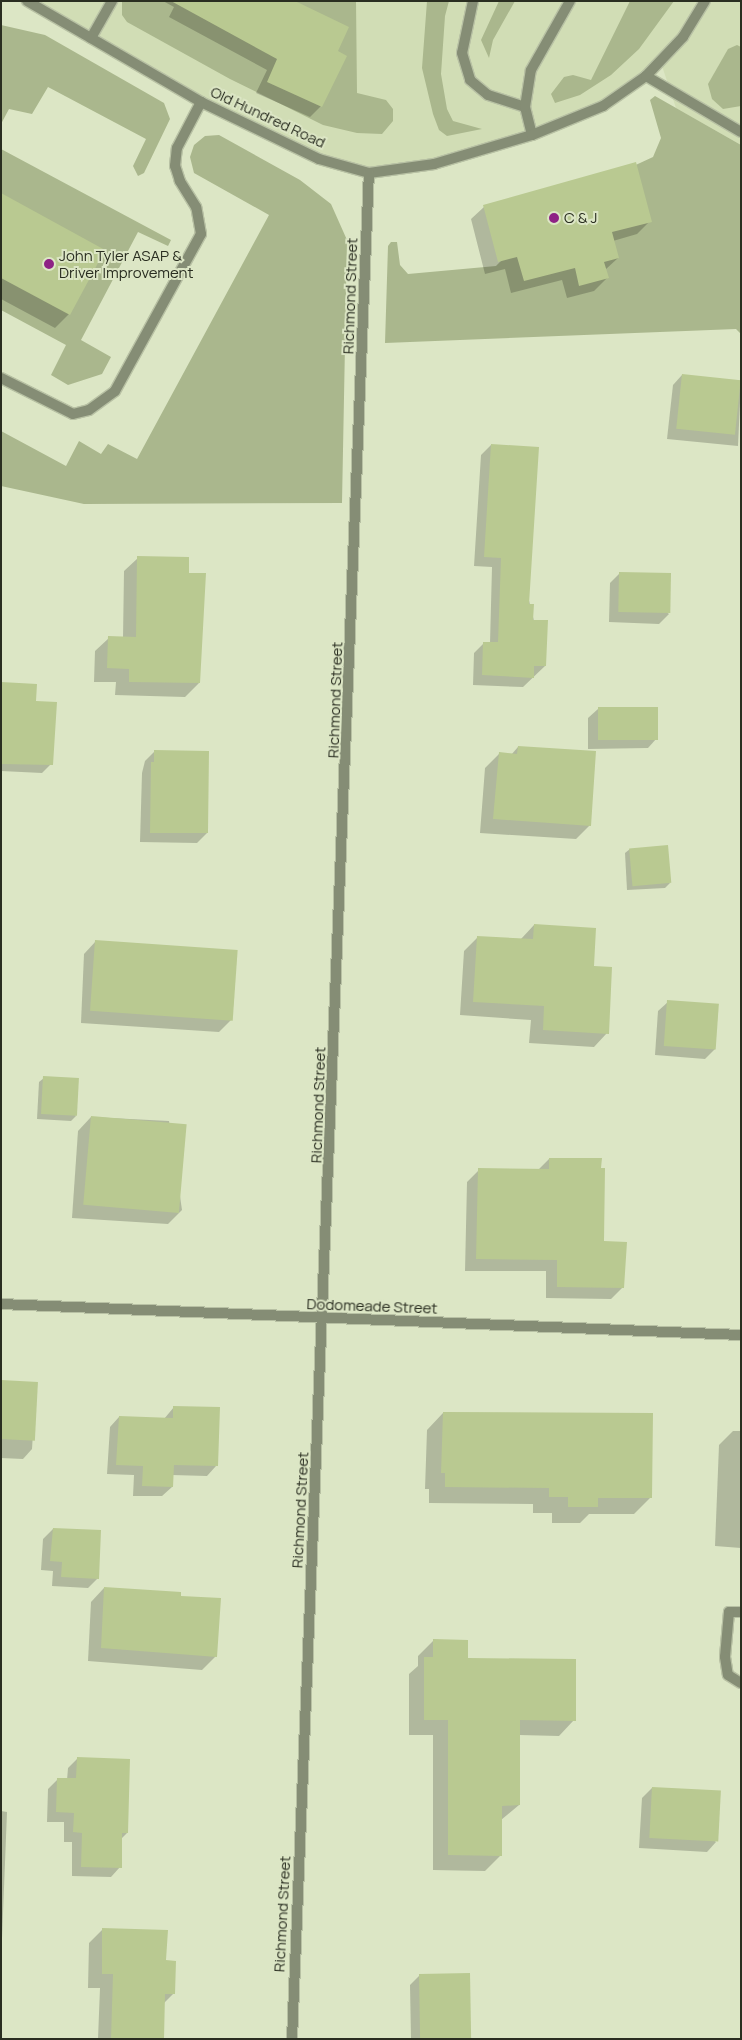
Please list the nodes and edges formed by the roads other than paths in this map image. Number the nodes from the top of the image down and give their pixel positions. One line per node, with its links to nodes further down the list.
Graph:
1 (27, 1): 6 (street, Old Hundred Road)
2 (112, 1): 6 (street)
3 (472, 1): 9 (street)
4 (570, 1): 9 (street)
5 (705, 1): 7 (street, Old Hundred Road)
6 (91, 38): 8 (street, Old Hundred Road)
7 (646, 76): 10 (street); 11 (street, Old Hundred Road)
8 (201, 102): 12 (street, Old Hundred Road); 13 (street)
9 (525, 106): 11 (street)
10 (741, 132)
11 (532, 135): 12 (street, Old Hundred Road)
12 (370, 172): 15 (street, Richmond Street)
13 (1, 378)
14 (1, 1304): 15 (street, Dodomeade Street)
15 (324, 1319): 16 (street, Dodomeade Street); 19 (street, Richmond Street)
16 (741, 1335)
17 (741, 1612): 18 (street)
18 (741, 1683)
19 (292, 2039)

